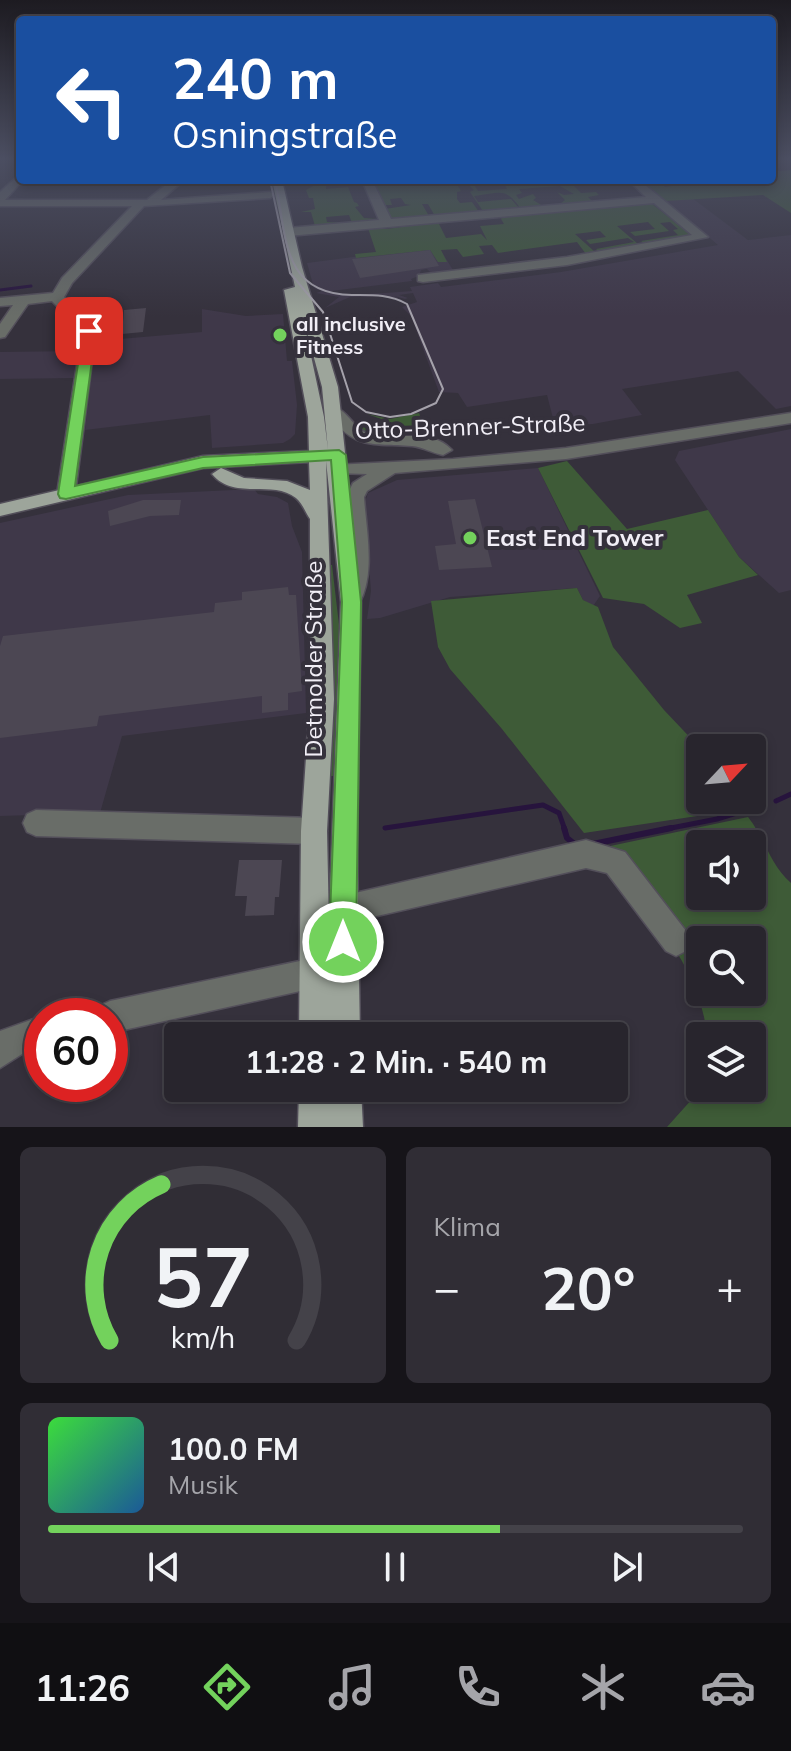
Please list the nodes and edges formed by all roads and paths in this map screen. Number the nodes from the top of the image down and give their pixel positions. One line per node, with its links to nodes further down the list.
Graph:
1 (136, 212): 10 (street)
2 (278, 212): 14 (main road, Detmolder Straße)
3 (281, 212): 8 (main road, Detmolder Straße)
4 (381, 212): 7 (street)
5 (502, 212): 7 (street)
6 (671, 212): 9 (street)
7 (386, 222): 8 (street)
8 (288, 232): 15 (main road, Detmolder Straße)
9 (423, 278)
10 (57, 297): 11 (street); 25 (street)
11 (23, 301): 12 (street); 13 (street)
12 (0, 302)
13 (0, 334)
14 (307, 362): 19 (main road); 20 (main road, Detmolder Straße)
15 (335, 412): 18 (street); 21 (main road, Detmolder Straße)
16 (791, 418): 17 (street, Otto-Brenner-Straße)
17 (604, 447): 18 (street, Otto-Brenner-Straße); 22 (street, Otto-Brenner-Straße)
18 (443, 450): 21 (street, Otto-Brenner-Straße)
19 (260, 458): 20 (main road); 23 (main road)
20 (318, 461): 21 (main road); 24 (main road); 27 (main road, Detmolder Straße)
21 (339, 462): 22 (street, Otto-Brenner-Straße); 28 (main road, Detmolder Straße)
22 (398, 466): 28 (street)
23 (156, 474): 24 (main road); 25 (main road)
24 (221, 474): 27 (main road)
25 (66, 494): 26 (main road)
26 (0, 510)
27 (320, 525): 30 (main road, Detmolder Straße)
28 (351, 602): 31 (main road, Detmolder Straße)
29 (36, 823): 30 (street)
30 (314, 831): 33 (main road, Detmolder Straße)
31 (342, 910): 32 (street); 36 (main road, Detmolder Straße)
32 (676, 941)
33 (314, 973): 34 (street); 35 (main road, Detmolder Straße)
34 (128, 1013)
35 (315, 1022)
36 (344, 1022)
37 (24, 1038): 38 (street)
38 (0, 1052)
39 (315, 1102): 41 (main road)
40 (345, 1102): 42 (main road)
41 (315, 1127)
42 (346, 1127)

